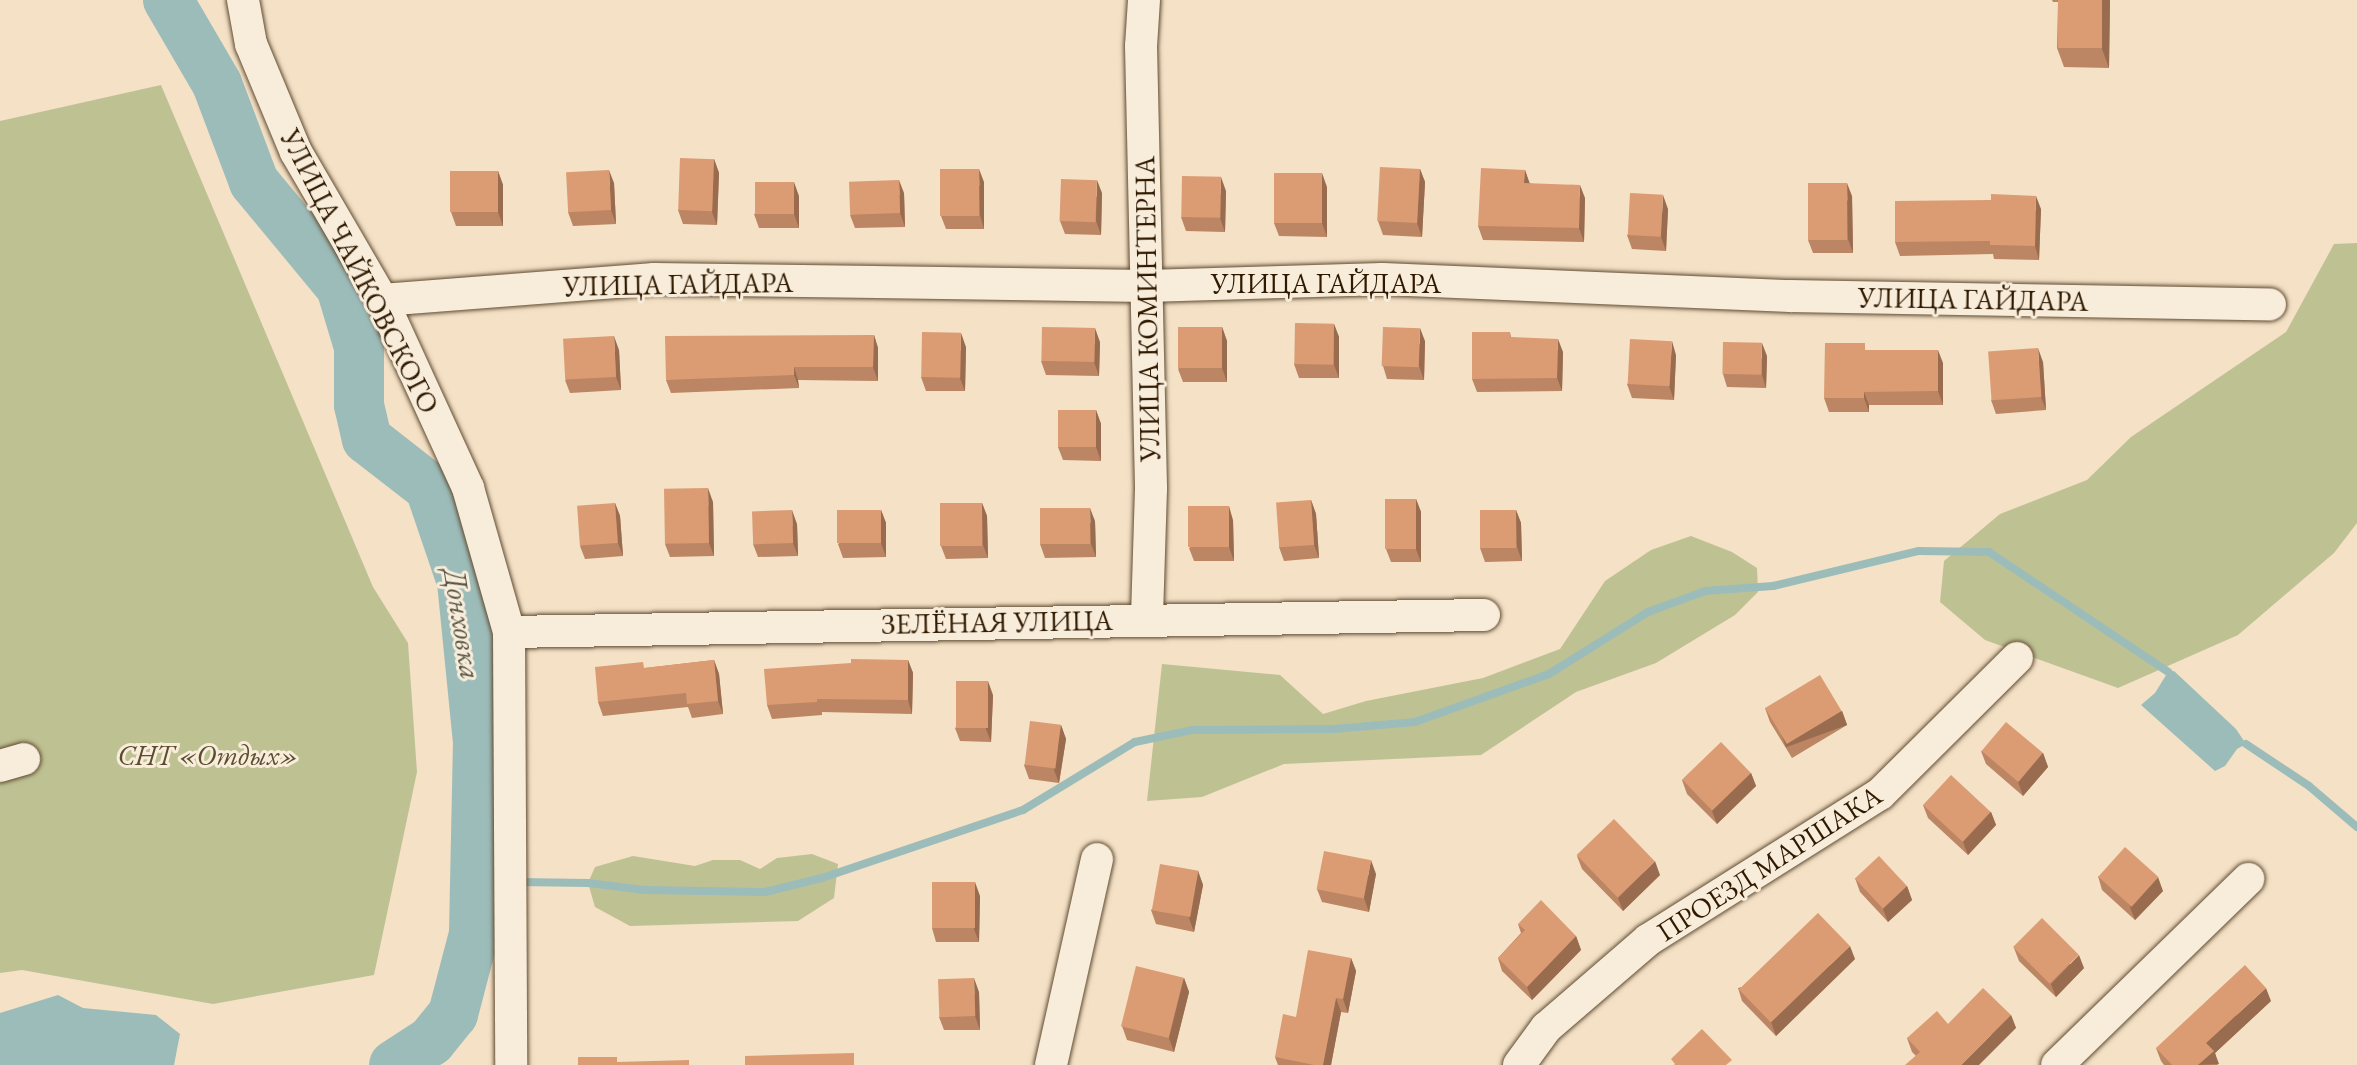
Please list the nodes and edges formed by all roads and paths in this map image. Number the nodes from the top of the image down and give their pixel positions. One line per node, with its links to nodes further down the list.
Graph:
1 (243, 0): 4 (street, УЛИЦА ЧАЙКОВСКОГО)
2 (1144, 0): 3 (street, УЛИЦА КОМИНТЕРНА)
3 (1147, 286): 4 (street, УЛИЦА ГАЙДАРА); 5 (street, УЛИЦА ГАЙДАРА); 7 (street, УЛИЦА КОМИНТЕРНА)
4 (382, 300): 8 (street, УЛИЦА ЧАЙКОВСКОГО)
5 (2270, 304)
6 (1484, 615): 7 (street, ЗЕЛЁНАЯ УЛИЦА)
7 (1147, 619): 8 (street, ЗЕЛЁНАЯ УЛИЦА)
8 (509, 632): 12 (street, УЛИЦА ЧАЙКОВСКОГО)
9 (2017, 658): 14 (street, ПРОЕЗД МАРШАКА)
10 (1097, 859): 13 (street)
11 (2248, 879): 15 (street)
12 (511, 1065)
13 (1051, 1065)
14 (1519, 1065)
15 (2057, 1065)

